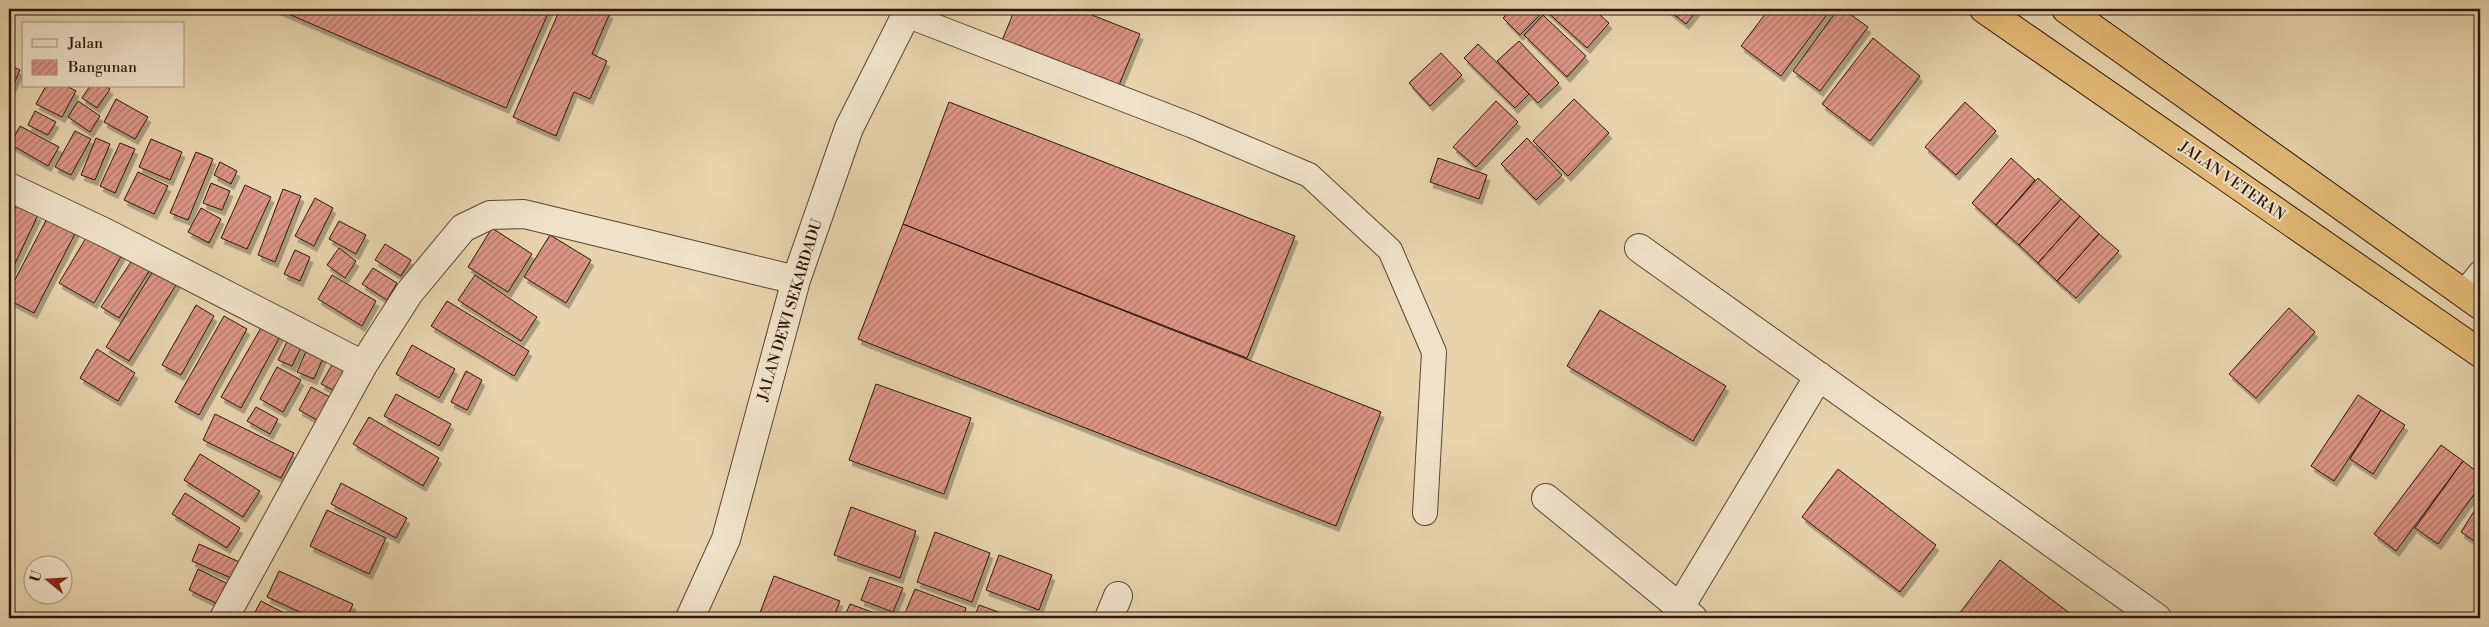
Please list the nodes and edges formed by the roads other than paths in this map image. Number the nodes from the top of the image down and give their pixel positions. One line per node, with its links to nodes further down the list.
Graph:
1 (1984, 9): 9 (highway, JALAN VETERAN)
2 (2066, 9): 8 (highway)
3 (907, 12): 7 (street, JALAN DEWI SEKARDADU); 13 (lane)
4 (9, 188): 10 (street)
5 (1639, 248): 11 (street)
6 (2480, 273): 8 (lane)
7 (796, 280): 10 (street); 16 (street, JALAN DEWI SEKARDADU)
8 (2472, 300)
9 (2480, 353)
10 (363, 365): 15 (street)
11 (1819, 376): 14 (street); 17 (street)
12 (1546, 498): 14 (street)
13 (1425, 513)
14 (1687, 613)
15 (224, 618)
16 (690, 618)
17 (2157, 618)

